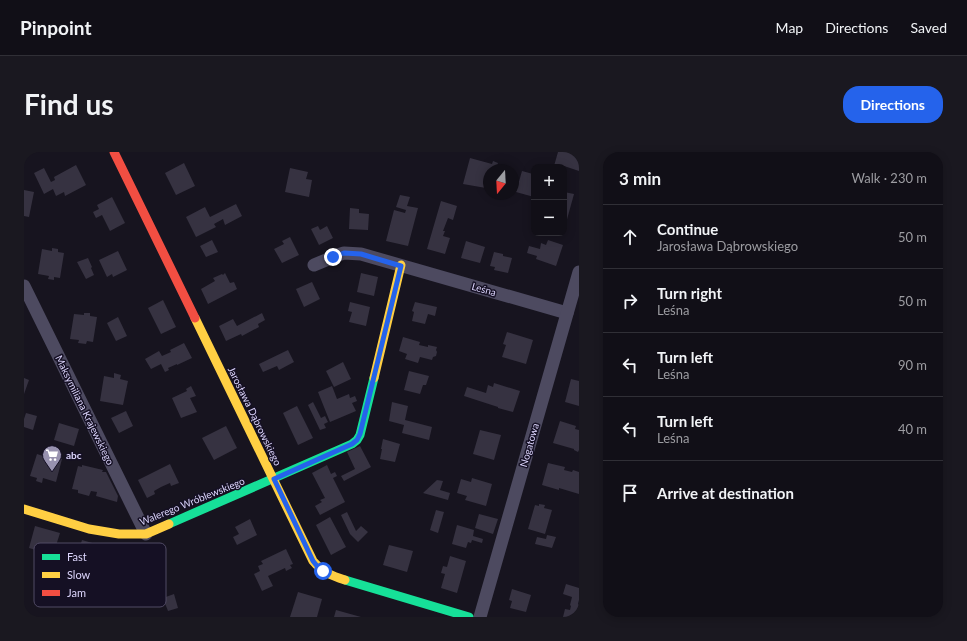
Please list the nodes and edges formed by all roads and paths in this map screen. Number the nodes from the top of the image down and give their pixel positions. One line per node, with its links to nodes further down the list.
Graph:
1 (114, 152): 7 (street, Jarosława Dąbrowskiego)
2 (314, 265): 3 (street, Leśna)
3 (401, 266): 6 (street, Leśna); 7 (street)
4 (579, 272): 6 (street, Nogatowa)
5 (24, 286): 9 (street, Maksymiliana Krajewskiego)
6 (567, 313): 11 (street, Nogatowa)
7 (274, 479): 9 (street, Walerego Wróblewskiego); 10 (street, Jarosława Dąbrowskiego)
8 (24, 509): 9 (street, Walerego Wróblewskiego)
9 (146, 534)
10 (469, 617)
11 (480, 617)

